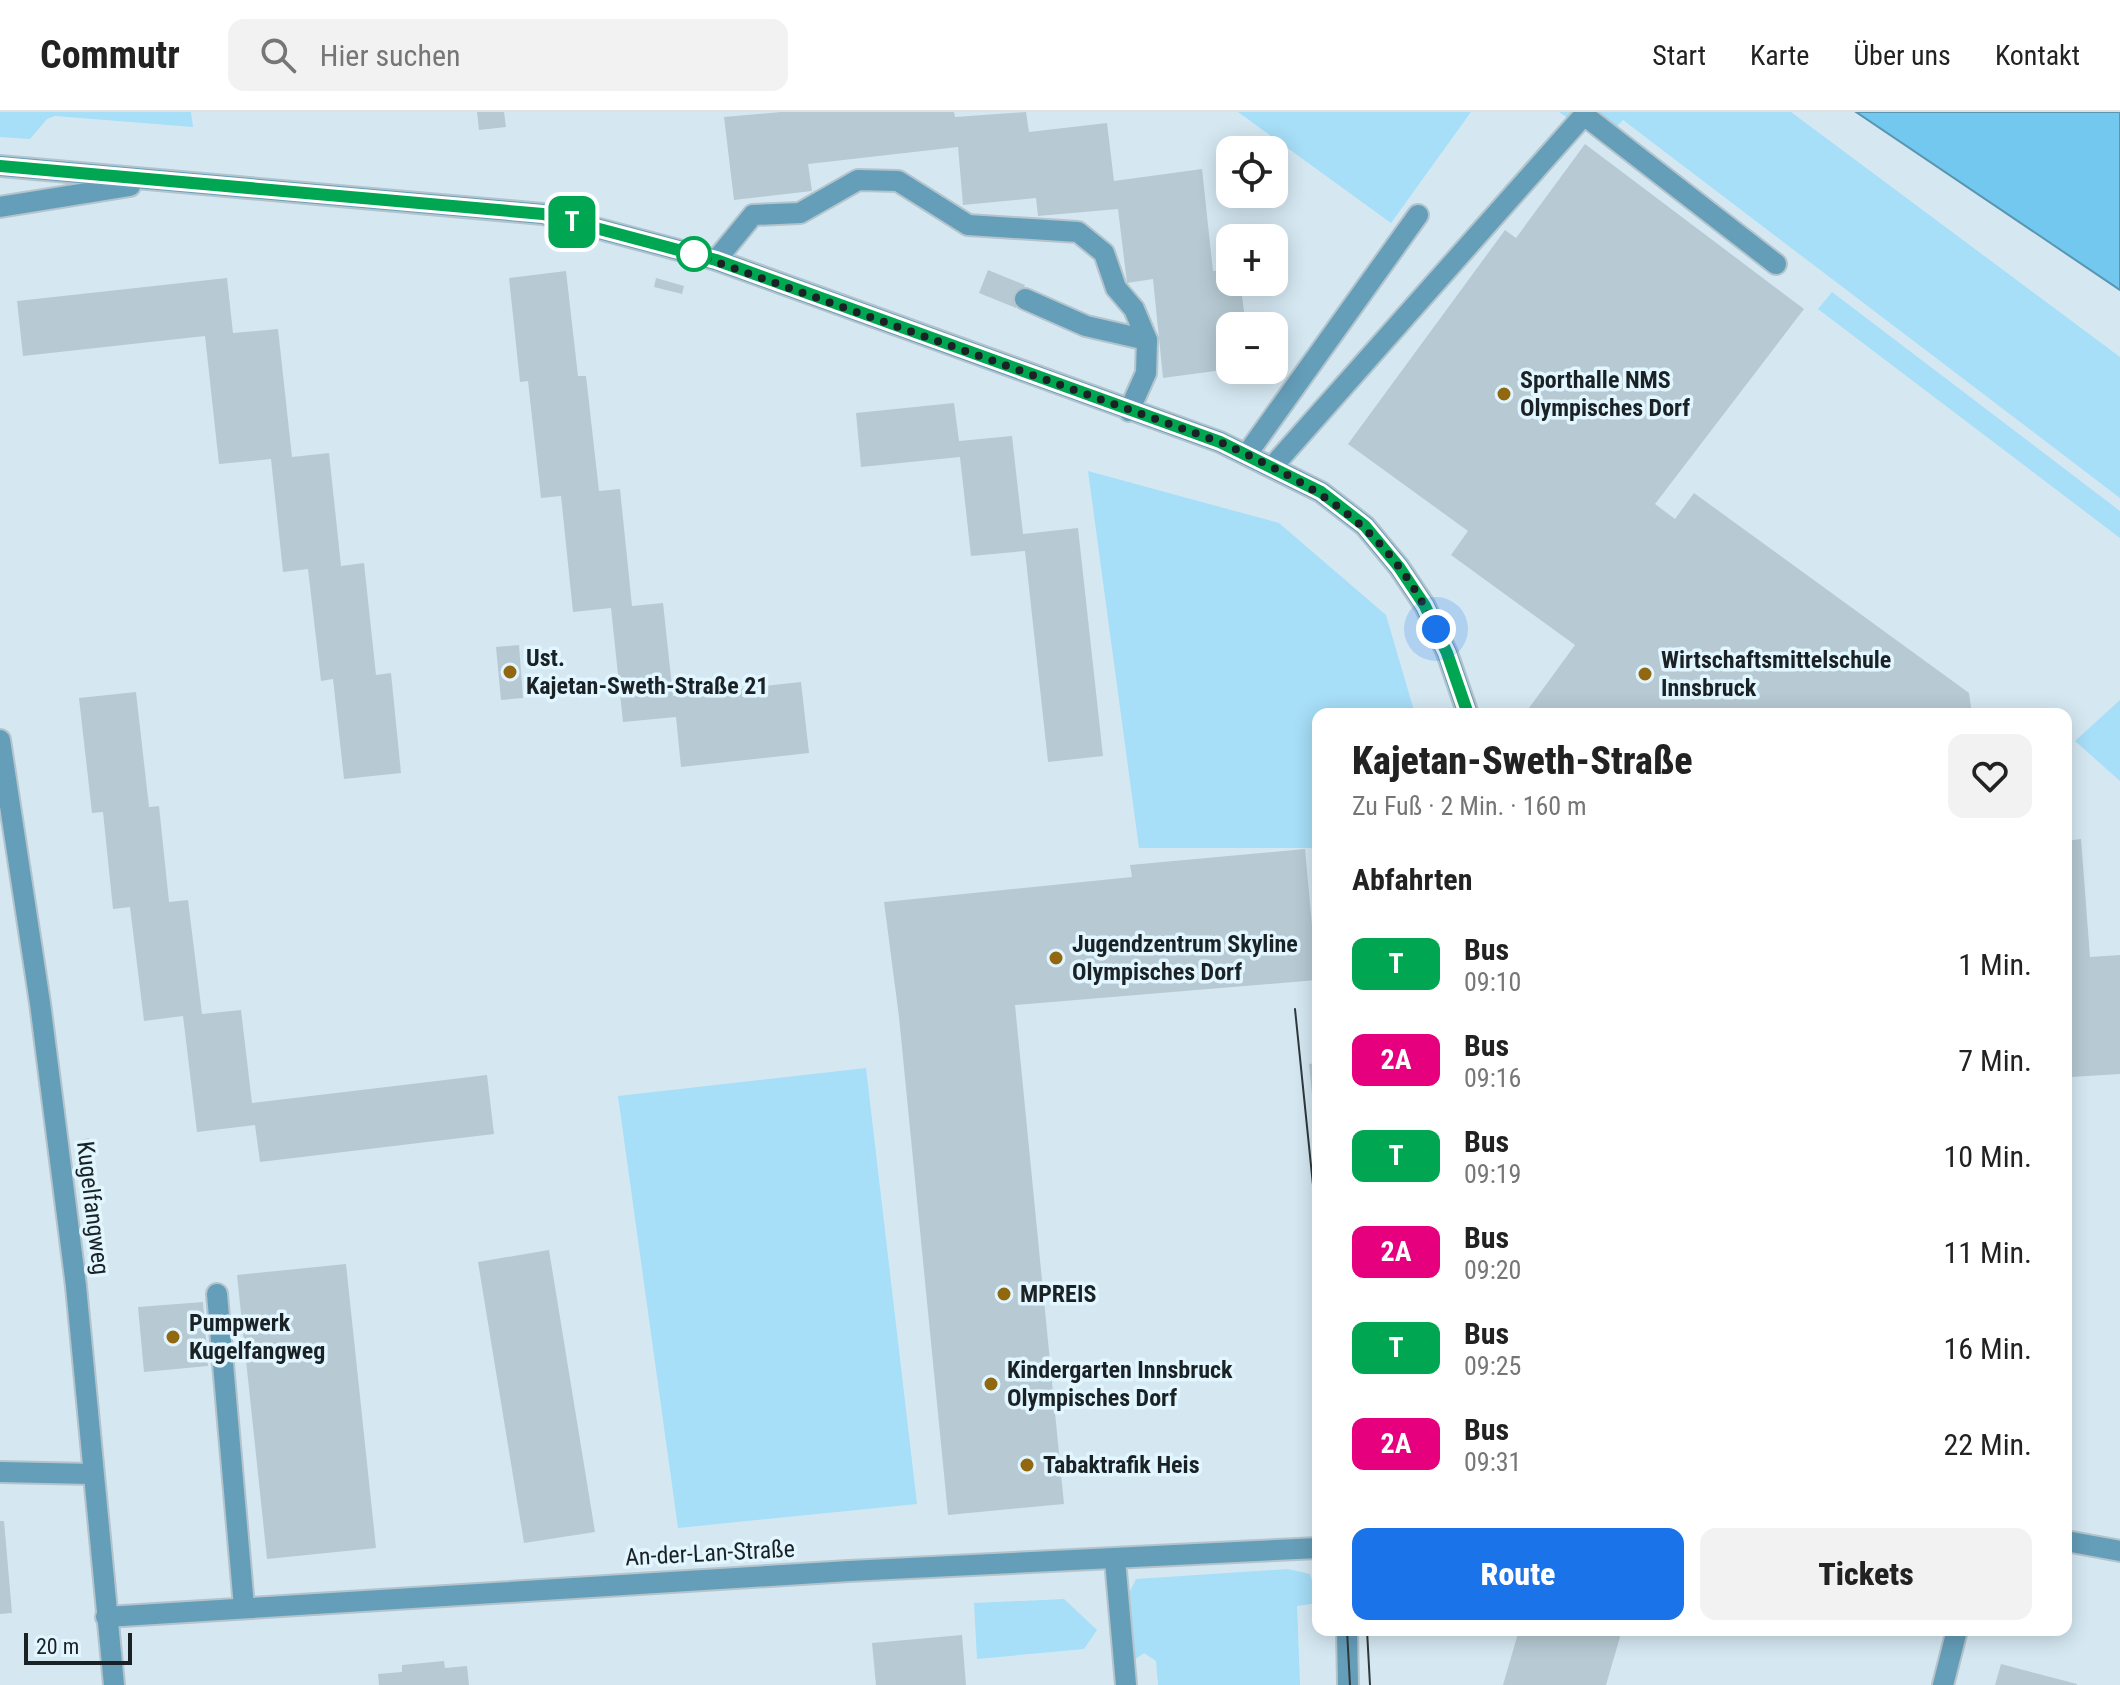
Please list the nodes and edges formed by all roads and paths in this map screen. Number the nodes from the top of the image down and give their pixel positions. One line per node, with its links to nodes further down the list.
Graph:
1 (0, 166): 2 (street)
2 (158, 181): 3 (street); 5 (street)
3 (0, 207)
4 (1418, 215): 10 (street)
5 (716, 260): 8 (street); 9 (street)
6 (1776, 264): 11 (street)
7 (1025, 299): 8 (street)
8 (1147, 340): 9 (street)
9 (1129, 411): 10 (street)
10 (1247, 454): 11 (street)
11 (1273, 466): 12 (street)
12 (1466, 708)
13 (0, 740): 16 (street, Kugelfangweg)
14 (217, 1294): 21 (street)
15 (0, 1472): 16 (street)
16 (92, 1474): 22 (street, Kugelfangweg)
17 (2072, 1542): 19 (street)
18 (1312, 1548): 20 (street, An-der-Lan-Straße)
19 (2120, 1551)
20 (1115, 1560): 21 (street, An-der-Lan-Straße); 26 (street)
21 (244, 1607): 22 (street, An-der-Lan-Straße)
22 (106, 1617): 25 (street, Kugelfangweg)
23 (1347, 1636): 27 (street)
24 (1955, 1636): 28 (street)
25 (114, 1685)
26 (1126, 1685)
27 (1348, 1685)
28 (1943, 1685)

